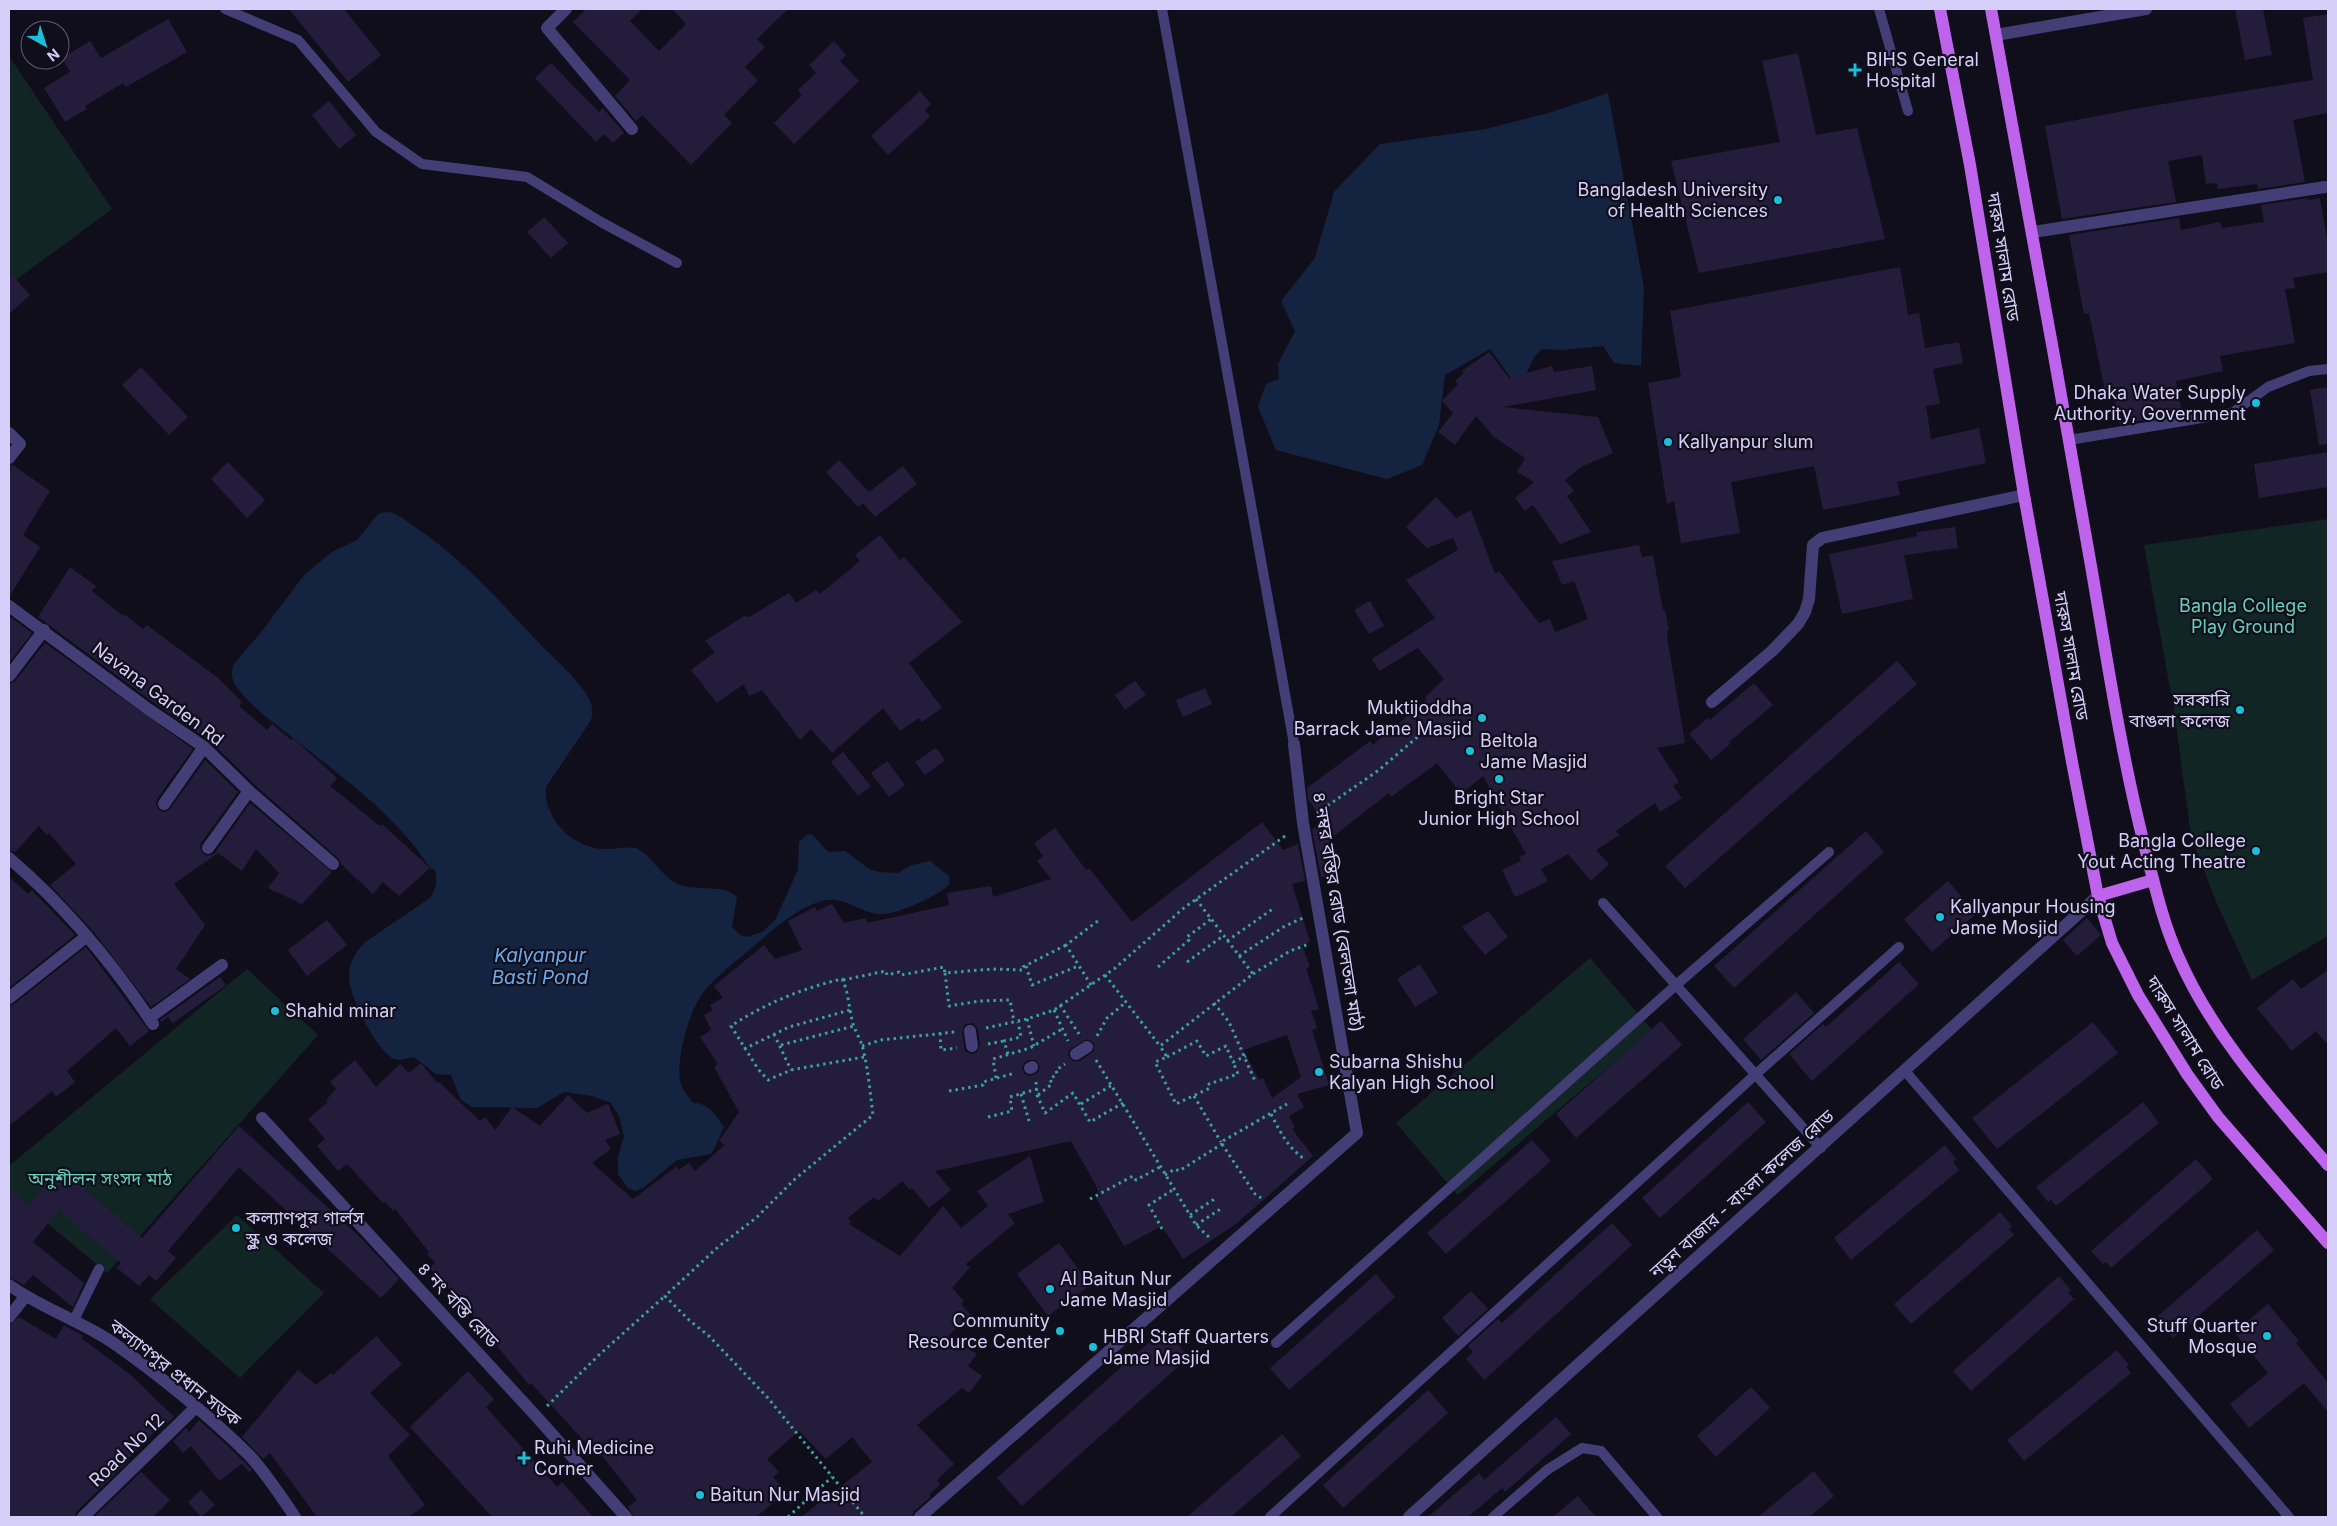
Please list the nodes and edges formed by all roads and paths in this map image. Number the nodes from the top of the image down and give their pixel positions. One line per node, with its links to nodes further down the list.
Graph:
1 (225, 9): 13 (lane)
2 (566, 9): 10 (street)
3 (1162, 9): 24 (lane)
4 (1879, 9): 9 (lane)
5 (1940, 9): 18 (main road, দারুস সালাম রোড)
6 (1991, 9): 8 (main road, দারুস সালাম রোড)
7 (2146, 9): 8 (street)
8 (1996, 36): 12 (main road, দারুস সালাম রোড)
9 (1908, 110)
10 (632, 129)
11 (2325, 187): 12 (street)
12 (2032, 232): 16 (main road, দারুস সালাম রোড)
13 (677, 263)
14 (2328, 369): 16 (lane)
15 (9, 433): 17 (street)
16 (2069, 440): 33 (main road, দারুস সালাম রোড)
17 (9, 458)
18 (2024, 494): 22 (street); 34 (main road, দারুস সালাম রোড)
19 (9, 606): 20 (street, Navana Garden Rd)
20 (44, 630): 21 (street); 25 (street, Navana Garden Rd)
21 (9, 676)
22 (1712, 702)
23 (1422, 733): 28 (path)
24 (1294, 744): 28 (street, ৪ নম্বর বস্তির রোড (বেলতলা মাঠ))
25 (204, 747): 26 (street, Navana Garden Rd); 27 (street)
26 (249, 791): 29 (street); 32 (street, Navana Garden Rd)
27 (164, 804)
28 (1303, 823): 35 (path); 38 (street, ৪ নম্বর বস্তির রোড (বেলতলা মাঠ))
29 (208, 848)
30 (1829, 852): 58 (lane)
31 (9, 858): 41 (street)
32 (333, 864)
33 (2153, 880): 34 (main road); 104 (main road, দারুস সালাম রোড)
34 (2098, 896): 86 (street, নতুন বাজার - বাংলা কলেজ রোড); 116 (main road, দারুস সালাম রোড)
35 (1196, 899): 39 (path); 55 (path)
36 (1603, 903): 58 (lane)
37 (1274, 908): 44 (path)
38 (1318, 912): 43 (street, ৪ নম্বর বস্তির রোড (বেলতলা মাঠ)); 47 (path)
39 (1211, 919): 42 (path); 52 (path)
40 (1099, 920): 45 (path)
41 (87, 936): 49 (street); 59 (street)
42 (1223, 936): 44 (path); 48 (path)
43 (1324, 940): 54 (path); 106 (street, ৪ নম্বর বস্তির রোড (বেলতলা মাঠ))
44 (1227, 941): 47 (path)
45 (1066, 945): 50 (path); 51 (path)
46 (1899, 947): 87 (lane)
47 (1239, 956): 54 (path)
48 (1188, 962)
49 (222, 965)
50 (1026, 966): 51 (path); 53 (path)
51 (1078, 966): 57 (path)
52 (1158, 967)
53 (945, 973): 56 (path); 66 (path)
54 (1253, 974): 61 (path)
55 (1105, 975): 57 (path); 60 (path)
56 (843, 980): 63 (path); 77 (path)
57 (1091, 985): 62 (path)
58 (1675, 986): 87 (lane); 124 (lane)
59 (9, 998)
60 (1125, 1003): 75 (path); 76 (path)
61 (1214, 1003): 76 (path); 80 (path)
62 (1060, 1005): 64 (path); 75 (path)
63 (850, 1010): 67 (path); 70 (path)
64 (1054, 1010): 65 (path); 68 (path)
65 (1027, 1020): 66 (path); 74 (path)
66 (1016, 1022): 69 (path); 78 (path)
67 (854, 1026): 71 (path); 72 (path)
68 (1062, 1029): 74 (path); 79 (path)
69 (970, 1031): 72 (path); 73 (street)
70 (774, 1034): 71 (path); 77 (path)
71 (781, 1045): 85 (path)
72 (862, 1046): 81 (path)
73 (972, 1046)
74 (1034, 1046): 78 (path)
75 (1087, 1046): 79 (street); 90 (path)
76 (1160, 1046): 82 (path)
77 (744, 1049): 85 (path)
78 (1008, 1054): 88 (path)
79 (1076, 1054): 96 (path)
80 (1246, 1056): 83 (path); 89 (path)
81 (864, 1057): 85 (path); 121 (path)
82 (1167, 1057): 83 (path); 94 (path)
83 (1233, 1062): 94 (path)
84 (1031, 1067): 88 (path)
85 (792, 1070)
86 (1906, 1071): 103 (street, নতুন বাজার - বাংলা কলেজ রোড); 138 (lane)
87 (1756, 1074): 103 (lane); 134 (lane)
88 (996, 1078): 92 (path)
89 (1256, 1081)
90 (1112, 1085): 95 (path); 96 (path)
91 (1037, 1089): 93 (path)
92 (949, 1091)
93 (1020, 1094): 99 (path); 101 (path)
94 (1194, 1096): 102 (path)
95 (1123, 1102): 96 (path); 105 (path)
96 (1081, 1104)
97 (1287, 1104): 98 (path)
98 (1271, 1114): 102 (path); 106 (path)
99 (988, 1117)
100 (262, 1118): 126 (street, ৪ নং বস্তি রোড)
101 (1029, 1120)
102 (1222, 1143): 107 (path); 111 (path)
103 (1821, 1148): 135 (street, নতুন বাজার - বাংলা কলেজ রোড)
104 (2328, 1165)
105 (1160, 1166): 107 (path); 110 (path)
106 (1316, 1169): 111 (street, ৪ নম্বর বস্তির রোড (বেলতলা মাঠ))
107 (1165, 1175): 108 (path)
108 (1174, 1189): 113 (path); 115 (path)
109 (1216, 1198): 113 (path)
110 (1090, 1199)
111 (1274, 1207): 117 (street, ৪ নম্বর বস্তির রোড (বেলতলা মাঠ))
112 (1222, 1208): 114 (path)
113 (1190, 1215): 114 (path)
114 (1196, 1225): 117 (path)
115 (1162, 1229)
116 (2328, 1242)
117 (1223, 1251): 133 (street, ৪ নম্বর বস্তির রোড (বেলতলা মাঠ))
118 (99, 1268): 123 (lane)
119 (9, 1285): 120 (street, কল্যাণপুর প্রধান সড়ক)
120 (25, 1296): 122 (street); 123 (street, কল্যাণপুর প্রধান সড়ক)
121 (665, 1296): 126 (path); 127 (path)
122 (9, 1317)
123 (74, 1320): 125 (street, কল্যাণপুর প্রধান সড়ক)
124 (1276, 1343)
125 (195, 1408): 128 (street, Road No 12); 129 (street, কল্যাণপুর প্রধান সড়ক)
126 (535, 1415): 130 (street, ৪ নং বস্তি রোড)
127 (832, 1477): 131 (path); 132 (path)
128 (84, 1517)
129 (296, 1517)
130 (626, 1517)
131 (788, 1517)
132 (865, 1517)
133 (920, 1517)
134 (1270, 1517)
135 (1408, 1517)
136 (1493, 1517): 137 (lane)
137 (1657, 1517)
138 (2289, 1517)

